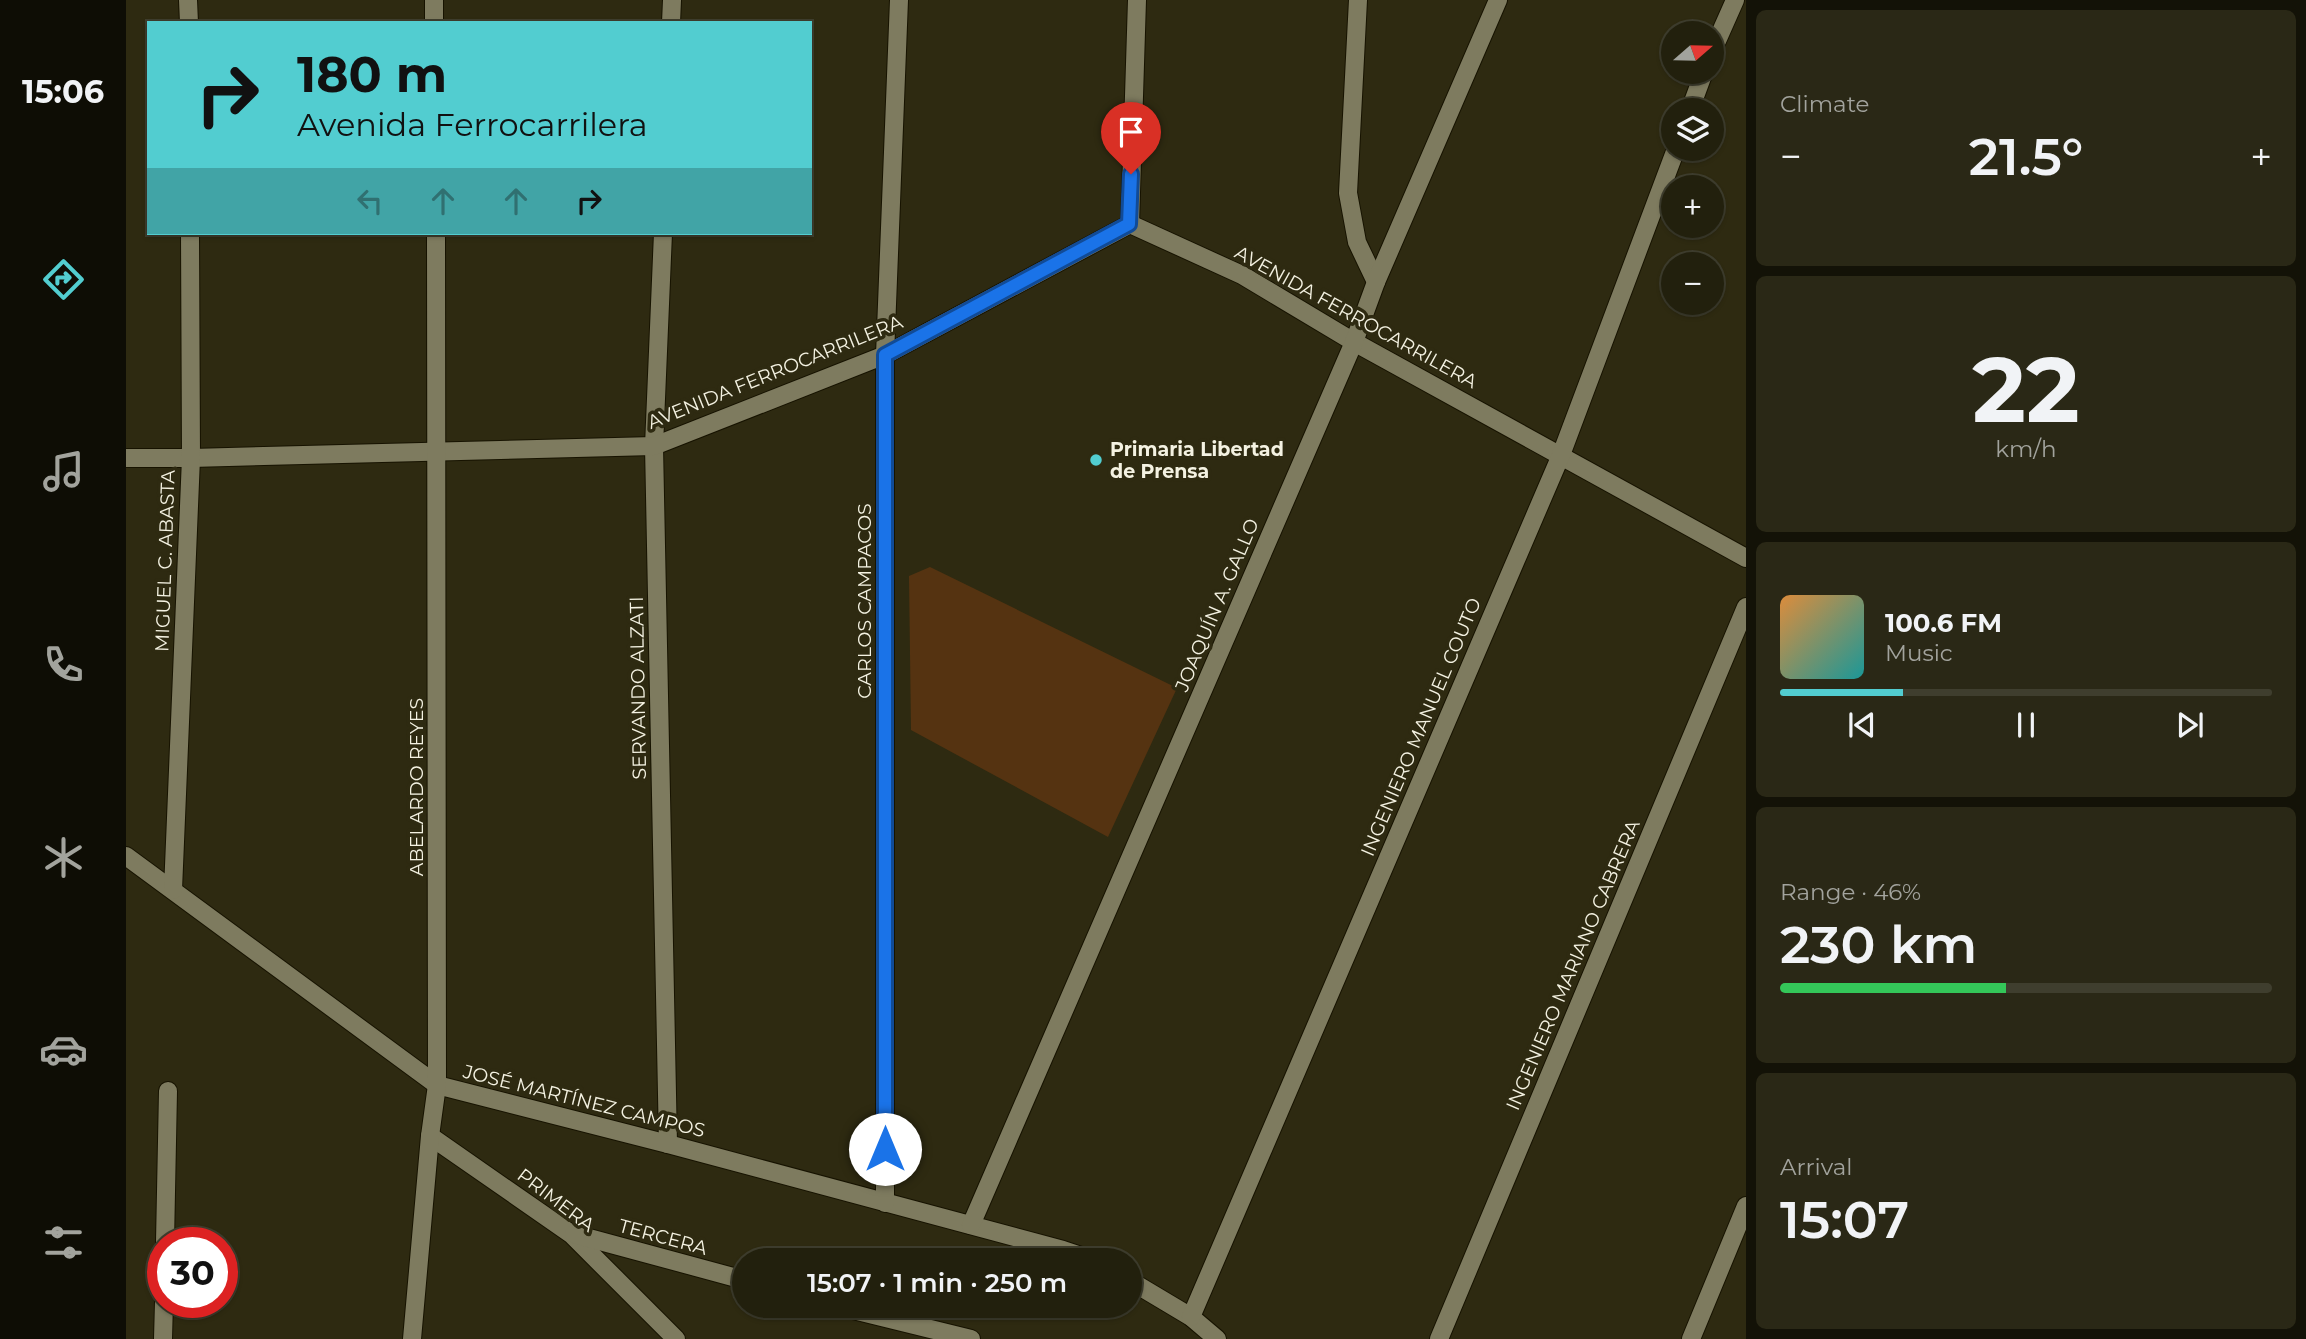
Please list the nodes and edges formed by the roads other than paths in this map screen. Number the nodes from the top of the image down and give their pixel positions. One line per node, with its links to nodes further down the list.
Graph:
1 (188, 0): 9 (street)
2 (434, 0): 10 (street)
3 (672, 0): 11 (street)
4 (899, 0): 20 (street, CARLOS CAMPACOS)
5 (1137, 0): 14 (street)
6 (1358, 0): 18 (street)
7 (1498, 0): 18 (street, JOAQUÍN A. GALLO)
8 (1735, 0): 12 (street)
9 (189, 21)
10 (434, 21)
11 (671, 21)
12 (1724, 25)
13 (1672, 161): 23 (street, INGENIERO MANUEL COUTO)
14 (1129, 224): 19 (street, AVENIDA FERROCARRILERA); 20 (street, AVENIDA FERROCARRILERA)
15 (190, 235): 25 (street, MIGUEL C. ABASTA)
16 (436, 235): 22 (street, ABELARDO REYES)
17 (663, 235): 21 (street, SERVANDO ALZATI)
18 (1376, 282): 19 (street, JOAQUÍN A. GALLO)
19 (1354, 342): 23 (street, AVENIDA FERROCARRILERA); 36 (street, JOAQUÍN A. GALLO)
20 (885, 355): 21 (street, AVENIDA FERROCARRILERA); 34 (street, CARLOS CAMPACOS)
21 (654, 446): 22 (street, AVENIDA FERROCARRILERA); 33 (street, SERVANDO ALZATI)
22 (437, 452): 25 (street, AVENIDA FERROCARRILERA); 30 (street, ABELARDO REYES)
23 (1562, 455): 26 (street, AVENIDA FERROCARRILERA); 42 (street, INGENIERO MANUEL COUTO)
24 (126, 458): 25 (street, AVENIDA FERROCARRILERA)
25 (191, 458): 29 (street, MIGUEL C. ABASTA)
26 (1746, 558)
27 (1746, 607): 52 (street, INGENIERO MARIANO CABRERA)
28 (126, 856): 29 (street, JOSÉ MARTÍNEZ CAMPOS)
29 (173, 890): 30 (street, JOSÉ MARTÍNEZ CAMPOS)
30 (437, 1085): 32 (street, ABELARDO REYES); 33 (street, JOSÉ MARTÍNEZ CAMPOS)
31 (168, 1091): 37 (street)
32 (430, 1136): 38 (street, PRIMERA); 47 (street, ABELARDO REYES)
33 (668, 1143): 34 (street, JOSÉ MARTÍNEZ CAMPOS)
34 (885, 1203): 36 (street, JOSÉ MARTÍNEZ CAMPOS)
35 (1746, 1206): 53 (street)
36 (971, 1226): 39 (street, JOSÉ MARTÍNEZ CAMPOS)
37 (165, 1227)
38 (571, 1234): 40 (street, TERCERA); 48 (street, PRIMERA)
39 (1050, 1248)
40 (732, 1277)
41 (1142, 1288): 42 (street)
42 (1191, 1317): 51 (street)
43 (164, 1318): 46 (street)
44 (882, 1318): 45 (street)
45 (905, 1324): 49 (street); 50 (street)
46 (163, 1339)
47 (412, 1339)
48 (676, 1339)
49 (921, 1339)
50 (971, 1339)
51 (1217, 1339)
52 (1439, 1339)
53 (1691, 1339)

